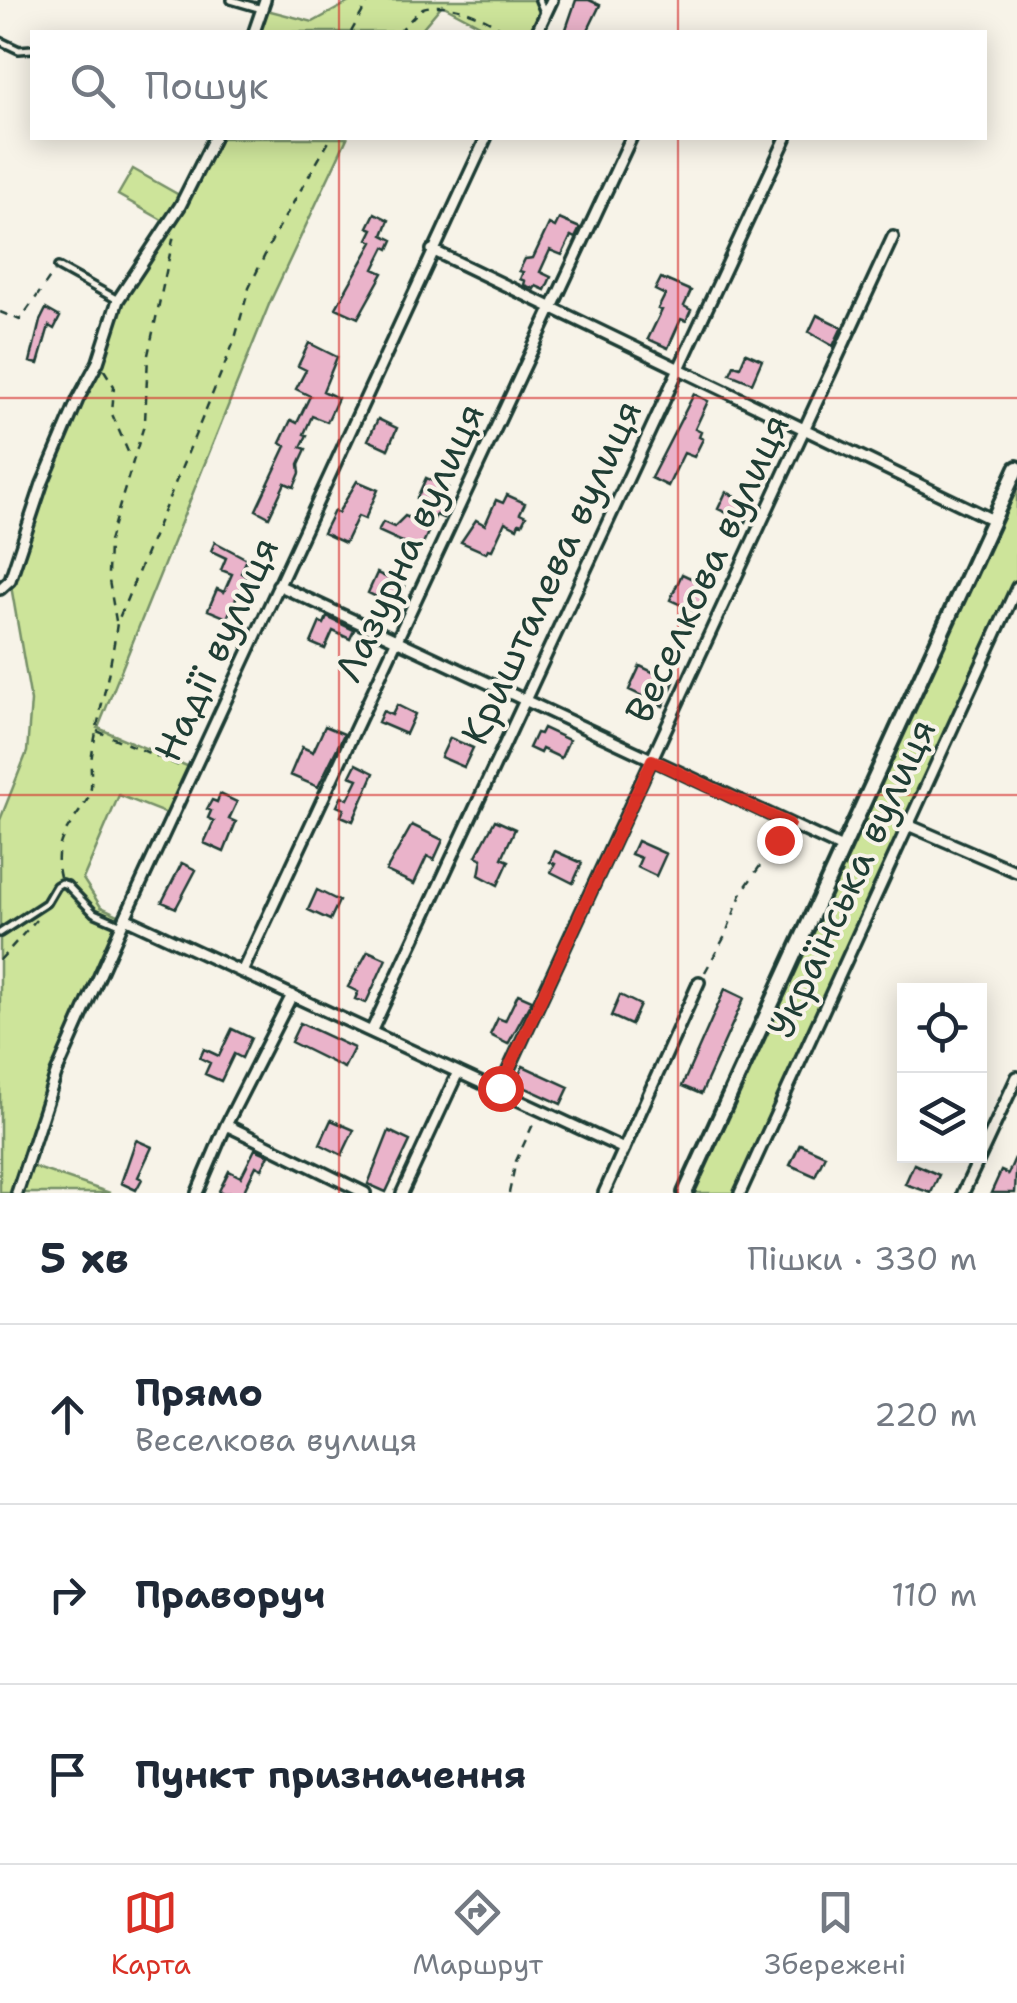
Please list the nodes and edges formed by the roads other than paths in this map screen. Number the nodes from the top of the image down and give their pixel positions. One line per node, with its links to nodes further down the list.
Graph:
1 (231, 0): 4 (lane)
2 (539, 0): 5 (lane)
3 (552, 0): 5 (street)
4 (264, 4): 6 (street)
5 (545, 15): 7 (street)
6 (255, 30)
7 (538, 30)
8 (0, 42): 9 (lane)
9 (30, 50)
10 (213, 140): 17 (street)
11 (485, 140): 15 (street, Надії вулиця)
12 (629, 140): 18 (street, Лазурна вулиця)
13 (785, 140): 19 (street, Кришталева вулиця)
14 (893, 237): 20 (street, Веселкова вулиця)
15 (432, 250): 18 (street); 24 (street, Надії вулиця)
16 (58, 266): 17 (lane)
17 (118, 300): 26 (street)
18 (552, 307): 19 (street); 27 (street, Лазурна вулиця)
19 (679, 368): 20 (street); 28 (street, Кришталева вулиця)
20 (805, 429): 23 (street); 29 (street, Веселкова вулиця)
21 (1017, 468): 22 (street)
22 (1014, 484): 23 (street)
23 (993, 520): 31 (street)
24 (278, 586): 27 (street); 33 (street, Надії вулиця)
25 (1017, 587): 30 (street, Українська вулиця)
26 (0, 589)
27 (396, 641): 28 (street); 35 (street, Лазурна вулиця)
28 (525, 700): 29 (street); 38 (street, Кришталева вулиця)
29 (652, 760): 31 (street); 41 (street, Веселкова вулиця)
30 (908, 825): 32 (street); 50 (street, Українська вулиця)
31 (842, 848): 49 (street)
32 (1017, 872)
33 (124, 922): 34 (lane); 35 (street); 44 (street, Надії вулиця)
34 (0, 933)
35 (242, 972): 37 (street)
36 (699, 982): 43 (street)
37 (292, 996): 38 (street); 42 (street)
38 (371, 1032): 39 (street)
39 (458, 1072): 43 (street); 47 (street)
40 (1017, 1077): 51 (street)
41 (500, 1088)
42 (226, 1125): 45 (street); 46 (street)
43 (624, 1149): 48 (street)
44 (17, 1193)
45 (197, 1193)
46 (365, 1193)
47 (402, 1193)
48 (604, 1193)
49 (685, 1193)
50 (740, 1193)
51 (964, 1193)

